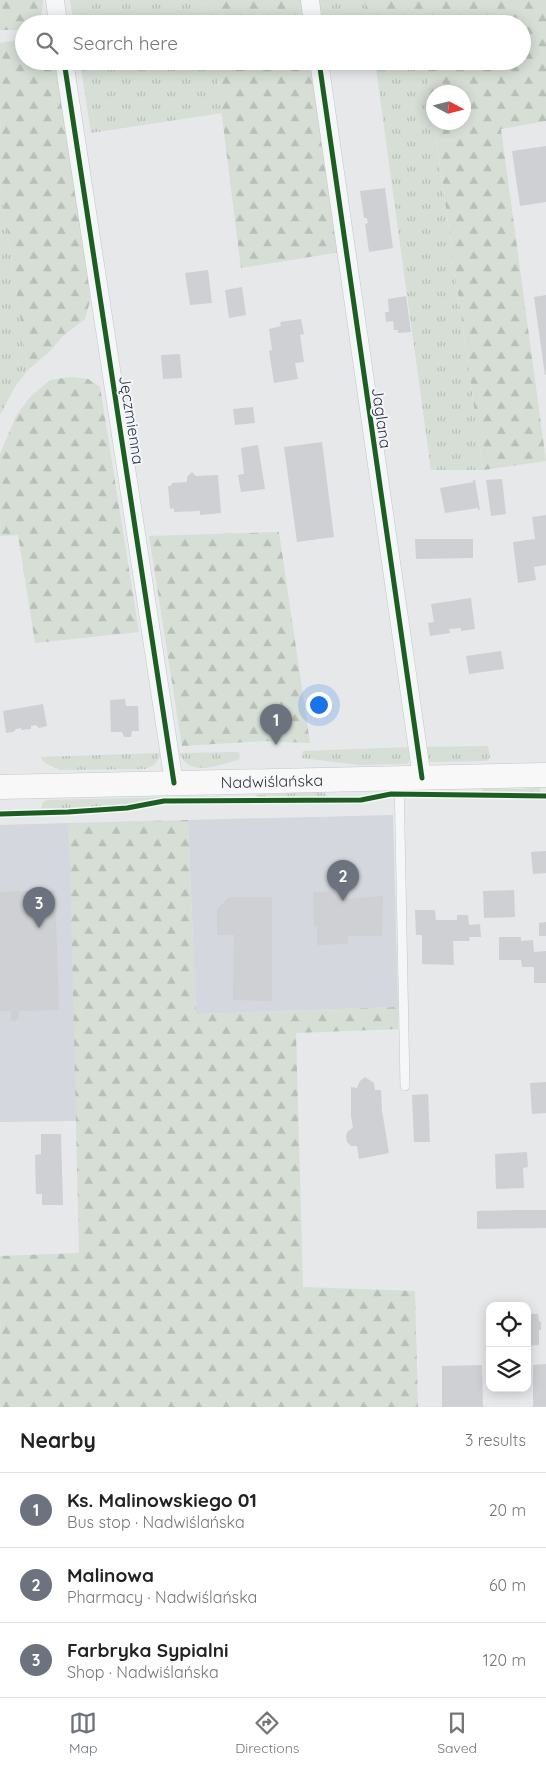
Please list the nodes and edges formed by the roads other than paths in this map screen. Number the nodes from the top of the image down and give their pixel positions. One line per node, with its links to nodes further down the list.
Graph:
1 (55, 0): 3 (street)
2 (310, 0): 4 (street)
3 (57, 15)
4 (312, 15)
5 (65, 70): 9 (street, Jęczmienna)
6 (320, 70): 8 (street, Jaglana)
7 (546, 775): 8 (main road, Nadwiślańska)
8 (411, 778): 9 (main road, Nadwiślańska); 11 (lane)
9 (174, 783): 10 (main road, Nadwiślańska)
10 (0, 787)
11 (405, 1086)

